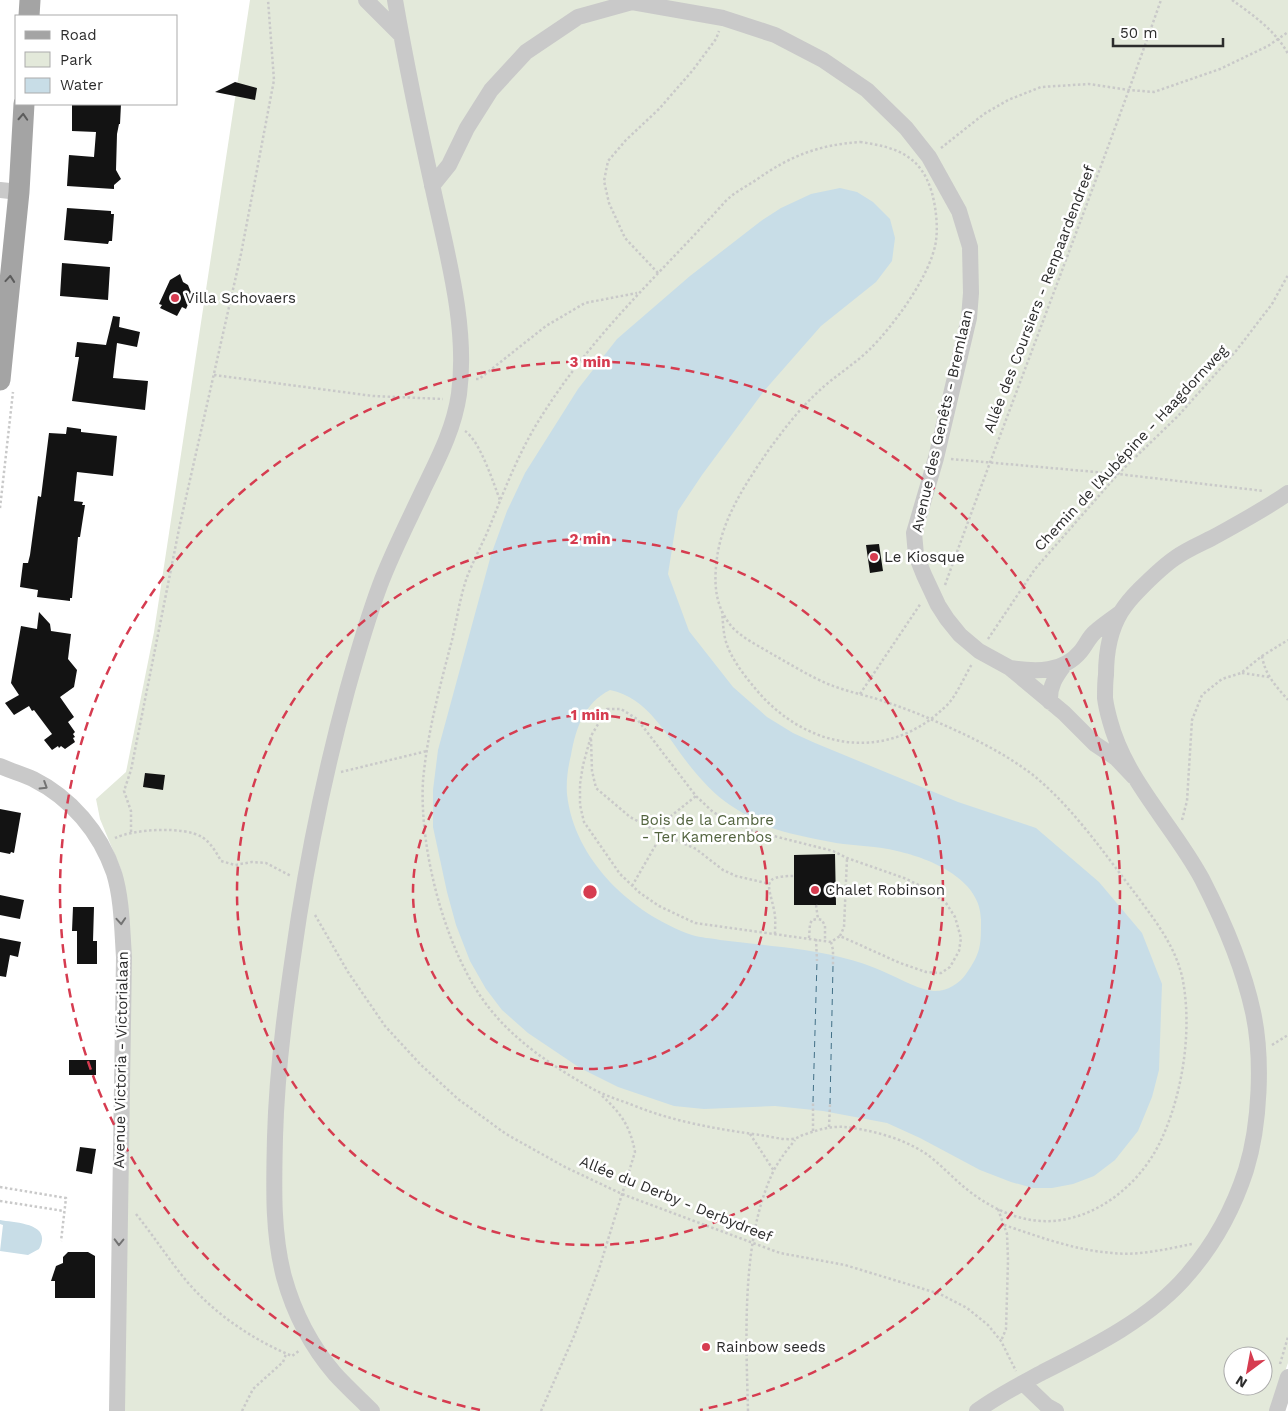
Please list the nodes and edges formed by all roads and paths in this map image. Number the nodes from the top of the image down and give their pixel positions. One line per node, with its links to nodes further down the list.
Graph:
1 (30, 0): 7 (main road)
2 (268, 0): 21 (path)
3 (366, 0): 10 (street)
4 (395, 0): 10 (street)
5 (1161, 0): 13 (path, Allée des Coursiers - Renpaardendreef)
6 (1232, 0): 11 (path)
7 (29, 15)
8 (723, 18): 15 (street, Avenue des Genêts - Bremlaan); 16 (street, Avenue des Genêts - Bremlaan); 18 (path)
9 (1288, 32): 11 (path)
10 (401, 35): 16 (street)
11 (1278, 39): 12 (path); 13 (path)
12 (1288, 54)
13 (1129, 90): 15 (path); 27 (path, Allée des Coursiers - Renpaardendreef)
14 (24, 105): 17 (main road, one-way to 14)
15 (923, 162): 18 (path); 26 (street, Avenue des Genêts - Bremlaan); 32 (path)
16 (432, 186): 23 (street)
17 (9, 191): 22 (main road, one-way to 17)
18 (658, 273): 20 (path)
19 (1288, 275): 28 (path, Chemin de l'Aubépine - Haagdornweg)
20 (638, 293): 23 (path); 30 (path)
21 (214, 375): 24 (path); 51 (path)
22 (0, 380)
23 (461, 380): 24 (street)
24 (458, 400): 25 (street)
25 (454, 422): 30 (path); 48 (street)
26 (936, 458): 27 (path); 31 (street, Avenue des Genêts - Bremlaan)
27 (990, 461): 28 (path); 31 (path, Allée des Coursiers - Renpaardendreef)
28 (1118, 474): 29 (path); 35 (path, Chemin de l'Aubépine - Haagdornweg)
29 (1287, 493): 33 (street)
30 (500, 500): 46 (path)
31 (935, 598): 35 (street, Avenue des Genêts - Bremlaan); 41 (path, Allée des Coursiers - Renpaardendreef)
32 (722, 610): 41 (path); 44 (path, Chemin de l'Aubépine - Haagdornweg)
33 (1120, 612): 37 (street); 49 (street)
34 (1288, 640): 36 (path)
35 (980, 651): 38 (street, Avenue des Genêts - Bremlaan); 44 (path, Chemin de l'Aubépine - Haagdornweg)
36 (1262, 656): 39 (path); 40 (path)
37 (1065, 664): 38 (street); 43 (street)
38 (1010, 668): 43 (street, Avenue des Genêts - Bremlaan)
39 (1241, 673): 40 (path); 53 (path)
40 (1269, 677): 42 (path)
41 (860, 694): 44 (path)
42 (1288, 700)
43 (1050, 702): 49 (street, Avenue des Genêts - Bremlaan)
44 (931, 719): 83 (path)
45 (591, 736): 50 (path); 52 (path); 59 (path)
46 (427, 751): 48 (path); 71 (path)
47 (0, 766): 54 (street, Avenue Victoria - Victorialaan, one-way to 54)
48 (326, 776): 57 (street)
49 (1134, 777): 53 (street)
50 (696, 796): 52 (path); 55 (path)
51 (130, 832): 54 (path); 57 (path)
52 (662, 834): 58 (path); 59 (path)
53 (1178, 838): 86 (street)
54 (101, 844): 80 (street, Avenue Victoria - Victorialaan, one-way to 80)
55 (847, 858): 64 (path); 64 (path)
56 (794, 876): 58 (path)
57 (305, 878): 60 (street)
58 (770, 884): 63 (path)
59 (632, 886): 63 (path)
60 (302, 900): 81 (path, Allée du Derby - Derbydreef); 94 (street)
61 (816, 905): 62 (path)
62 (818, 919): 65 (path); 67 (path)
63 (775, 934): 65 (path)
64 (840, 936): 68 (path)
65 (809, 938): 66 (path)
66 (816, 939): 67 (path); 69 (path)
67 (826, 940): 68 (path)
68 (831, 942): 70 (path)
69 (817, 962)
70 (833, 966)
71 (599, 1093): 76 (path); 81 (path)
72 (814, 1102): 75 (path)
73 (830, 1104): 74 (path)
74 (829, 1126): 75 (path); 83 (path)
75 (813, 1131): 77 (path)
76 (749, 1133): 77 (path); 78 (path)
77 (796, 1140): 78 (path)
78 (774, 1171): 88 (path)
79 (0, 1187): 84 (path)
80 (119, 1193): 92 (street, Avenue Victoria - Victorialaan, one-way to 92); 93 (path)
81 (622, 1194): 88 (path, Allée du Derby - Derbydreef); 95 (path)
82 (0, 1201): 84 (path)
83 (998, 1209): 85 (path)
84 (64, 1211): 87 (path)
85 (1004, 1225): 86 (path); 89 (path)
86 (1213, 1240): 91 (street)
87 (61, 1241)
88 (753, 1243): 89 (path, Allée du Derby - Derbydreef); 96 (path)
89 (1001, 1341): 91 (path, Allée du Derby - Derbydreef)
90 (1288, 1377): 99 (street)
91 (1023, 1383): 97 (street); 98 (street)
92 (117, 1411)
93 (242, 1411)
94 (372, 1411)
95 (542, 1411)
96 (748, 1411)
97 (977, 1411)
98 (1056, 1411)
99 (1277, 1411)

